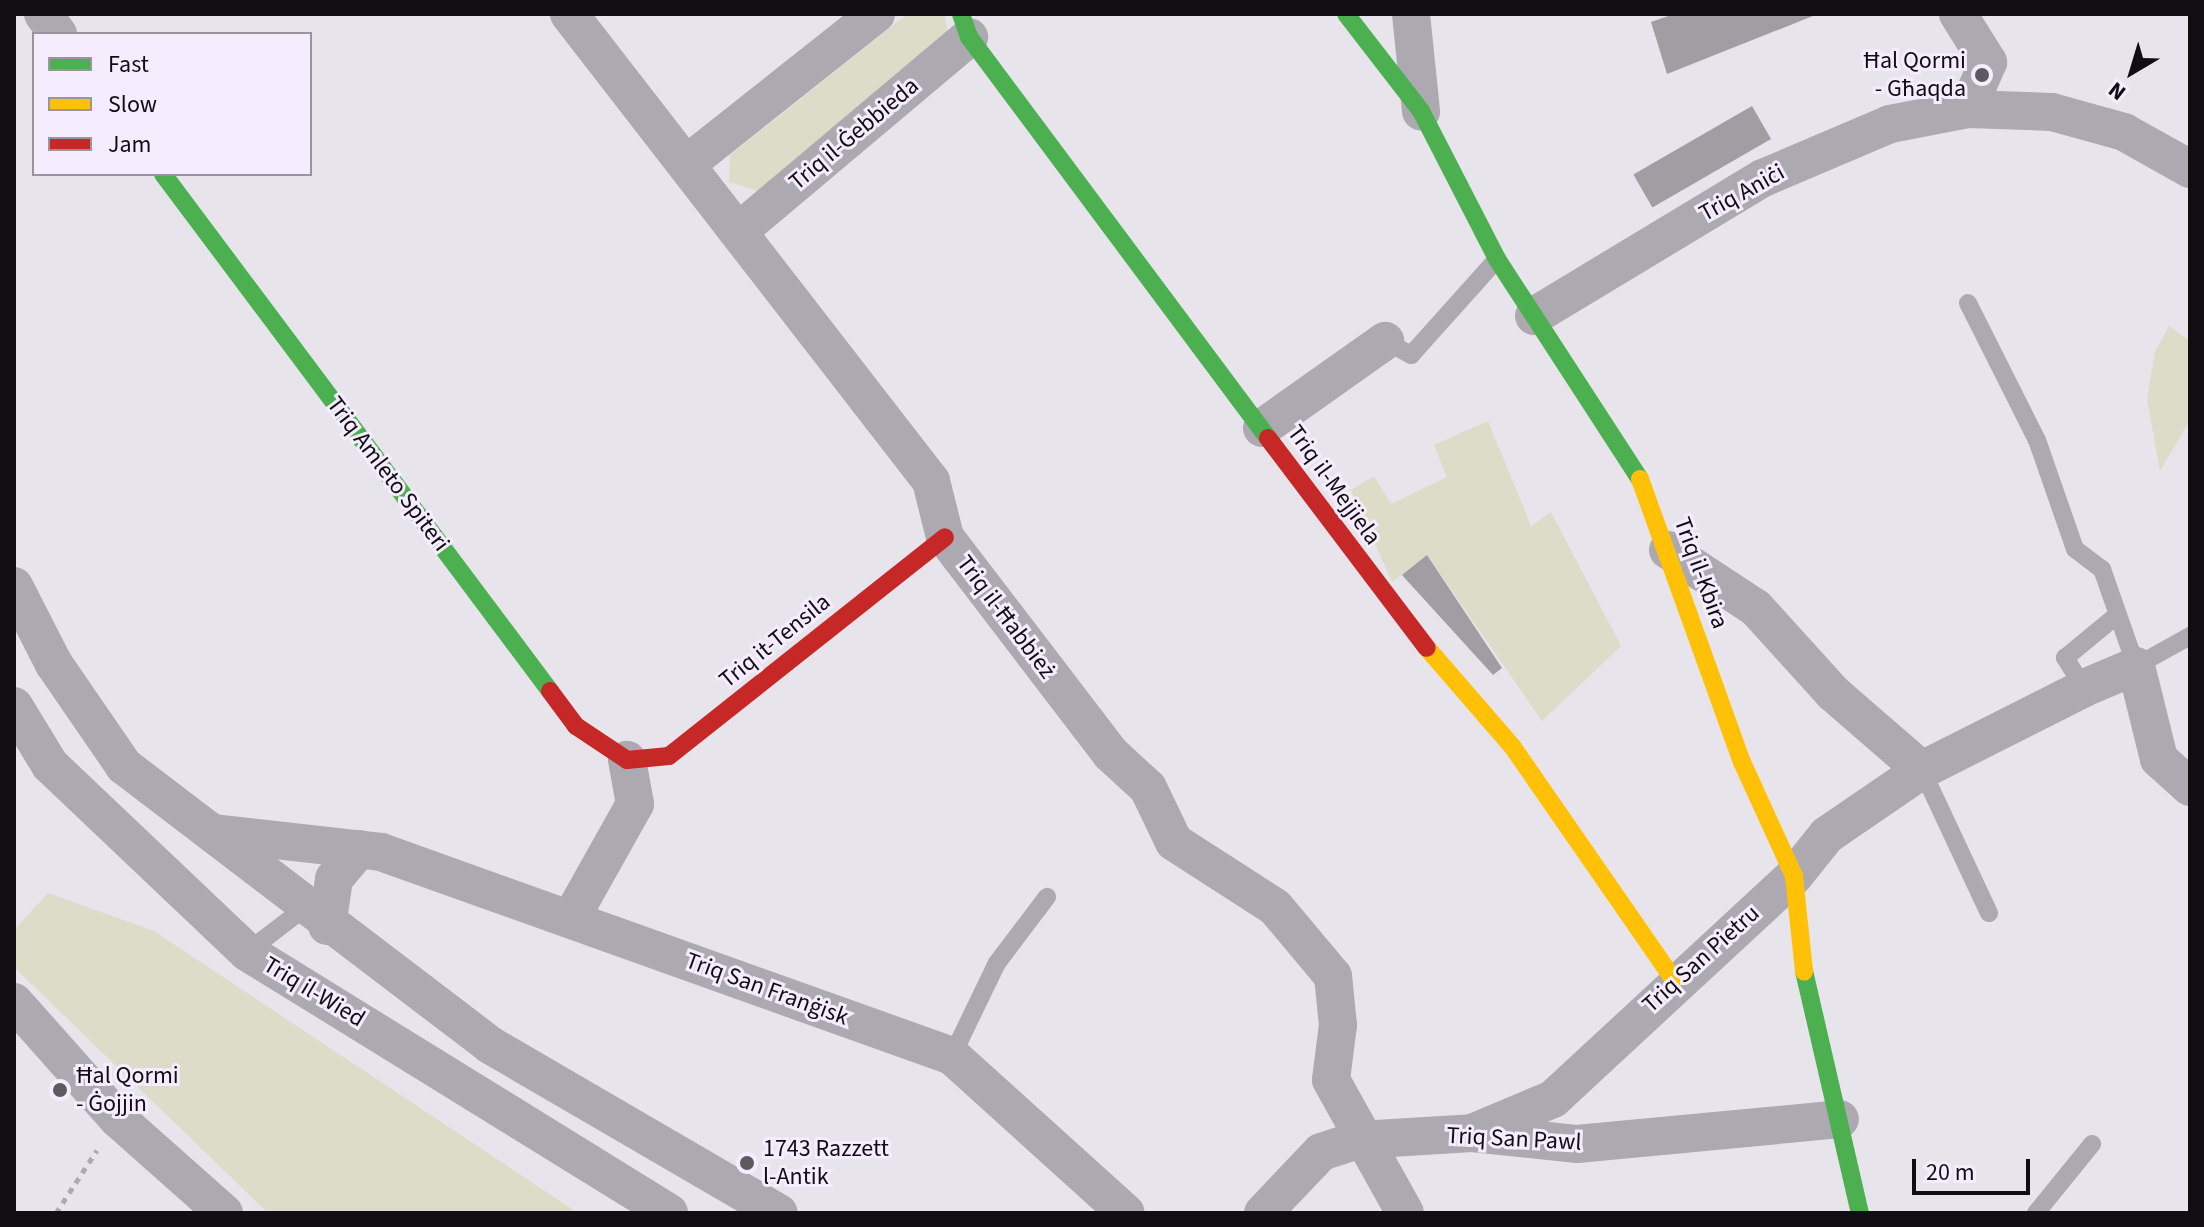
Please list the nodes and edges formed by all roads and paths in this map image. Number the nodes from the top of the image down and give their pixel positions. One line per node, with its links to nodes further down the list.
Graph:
1 (43, 14): 8 (street)
2 (569, 14): 11 (street, Triq il-Ħabbież)
3 (876, 14): 11 (street)
4 (1411, 14): 10 (street)
5 (1958, 14): 9 (street)
6 (1351, 15): 10 (street, Triq il-Kbira)
7 (965, 26): 14 (street, Triq il-Ġebbieda); 19 (street, Triq il-Mejjiela)
8 (56, 32)
9 (1968, 109): 12 (street, Triq Aniċi); 17 (street, Triq Aniċi)
10 (1421, 111): 15 (street, Triq il-Kbira)
11 (688, 163): 14 (street, Triq il-Ħabbież)
12 (2190, 169)
13 (164, 176): 28 (street, Triq Amleto Spiteri)
14 (739, 231): 20 (street, Triq il-Ħabbież)
15 (1497, 259): 17 (street, Triq il-Kbira); 18 (lane)
16 (1968, 303): 23 (lane)
17 (1534, 316): 21 (street, Triq il-Kbira)
18 (1385, 341): 19 (street)
19 (1262, 428): 39 (street, Triq il-Mejjiela)
20 (945, 537): 28 (street, Triq it-Tensila); 45 (street, Triq il-Ħabbież)
21 (1668, 550): 29 (street); 33 (street, Triq il-Kbira)
22 (14, 586): 31 (street)
23 (2116, 616): 25 (lane); 26 (lane)
24 (2190, 636): 25 (lane)
25 (2136, 666): 26 (street, Triq San Pietru); 30 (street)
26 (2084, 688): 29 (street, Triq San Pietru)
27 (14, 706): 38 (street, Triq il-Wied)
28 (627, 760): 37 (street)
29 (1922, 770): 33 (street, Triq San Pietru); 35 (lane)
30 (2190, 787)
31 (212, 833): 32 (street, Triq San Franġisk); 36 (street)
32 (359, 849): 36 (street); 37 (street, Triq San Franġisk)
33 (1794, 876): 39 (street, Triq San Pietru); 43 (street, Triq il-Kbira)
34 (1047, 897): 41 (lane)
35 (1989, 913)
36 (315, 918): 38 (lane); 50 (street)
37 (571, 918): 41 (street, Triq San Franġisk)
38 (247, 952): 49 (street, Triq il-Wied)
39 (1674, 980): 44 (street, Triq San Pietru)
40 (14, 1002): 42 (street)
41 (952, 1056): 51 (street, Triq San Franġisk)
42 (118, 1119): 47 (path); 48 (street)
43 (1840, 1119): 44 (street, Triq San Pawl); 54 (street, Triq il-Kbira)
44 (1472, 1133): 45 (street, Triq San Pawl)
45 (1359, 1140): 52 (street, Triq San Pawl); 53 (street, Triq il-Ħabbież)
46 (2092, 1144): 55 (lane)
47 (56, 1213)
48 (224, 1213)
49 (669, 1213)
50 (779, 1213)
51 (1126, 1213)
52 (1263, 1213)
53 (1405, 1213)
54 (1860, 1213)
55 (2036, 1213)

